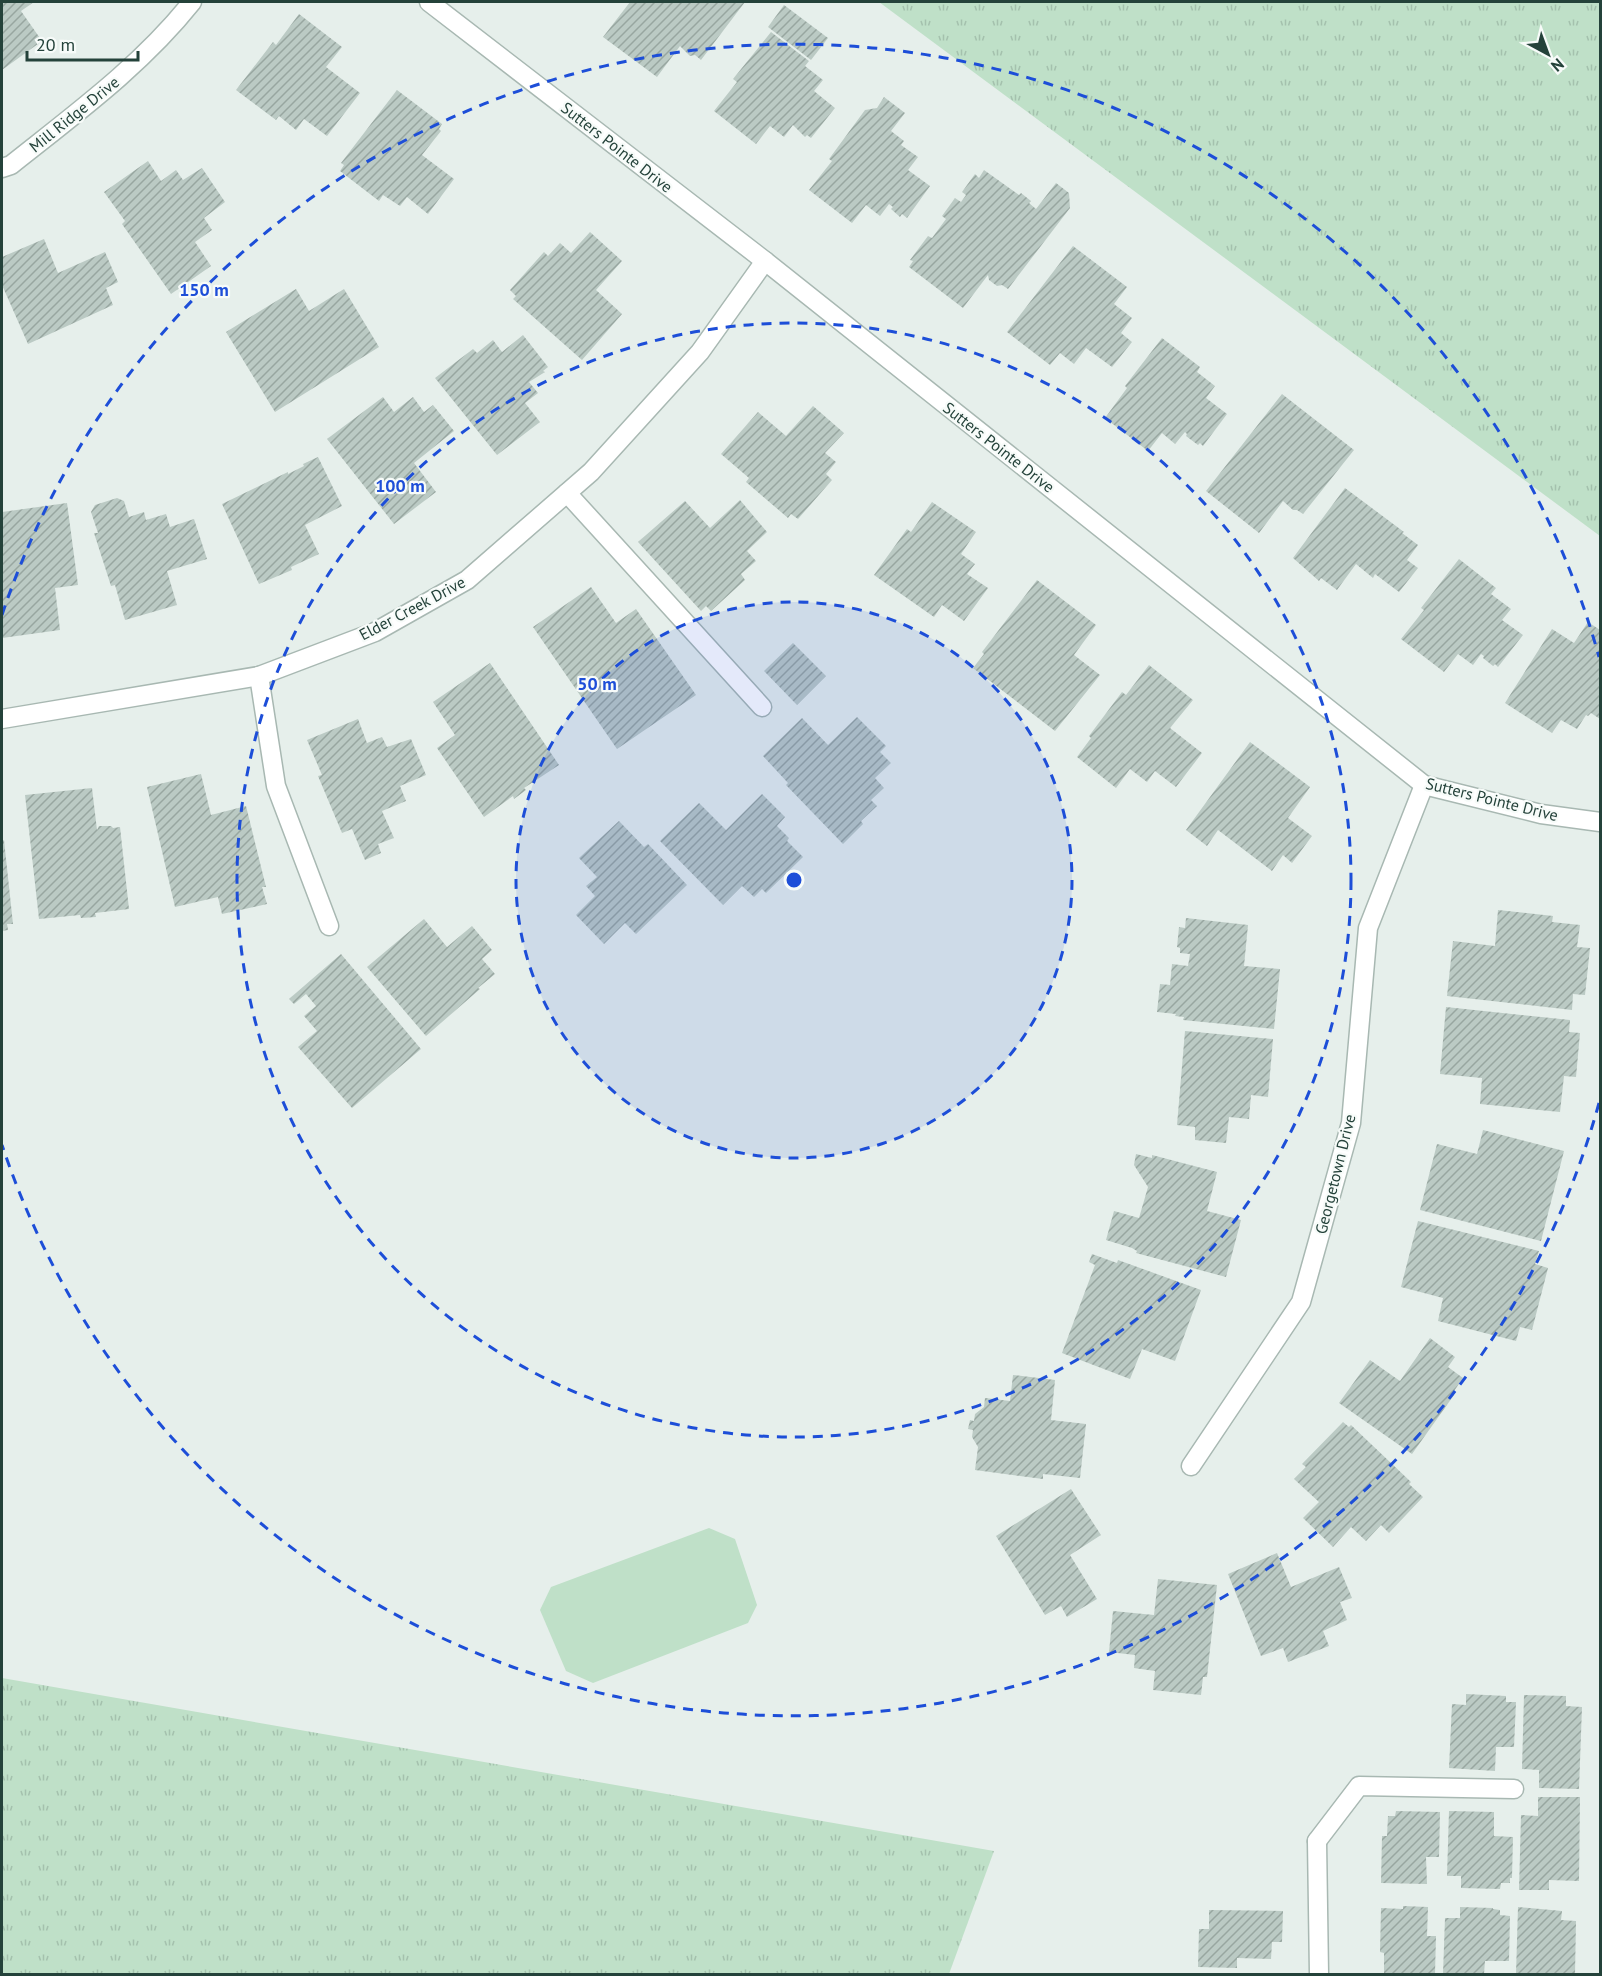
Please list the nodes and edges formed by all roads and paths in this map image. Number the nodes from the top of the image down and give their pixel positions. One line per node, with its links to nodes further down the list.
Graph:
1 (192, 2): 3 (street, Mill Ridge Drive)
2 (429, 2): 4 (street, Sutters Pointe Drive)
3 (2, 168)
4 (765, 261): 5 (street, Elder Creek Drive); 9 (street, Sutters Pointe Drive)
5 (567, 494): 6 (street, Elder Creek Drive); 7 (street)
6 (259, 676): 8 (street, Elder Creek Drive); 11 (street)
7 (762, 706)
8 (2, 719)
9 (1424, 785): 10 (street, Sutters Pointe Drive); 12 (street, Georgetown Drive)
10 (1600, 822)
11 (330, 926)
12 (1191, 1466)
13 (1514, 1789): 14 (street)
14 (1319, 1974)

